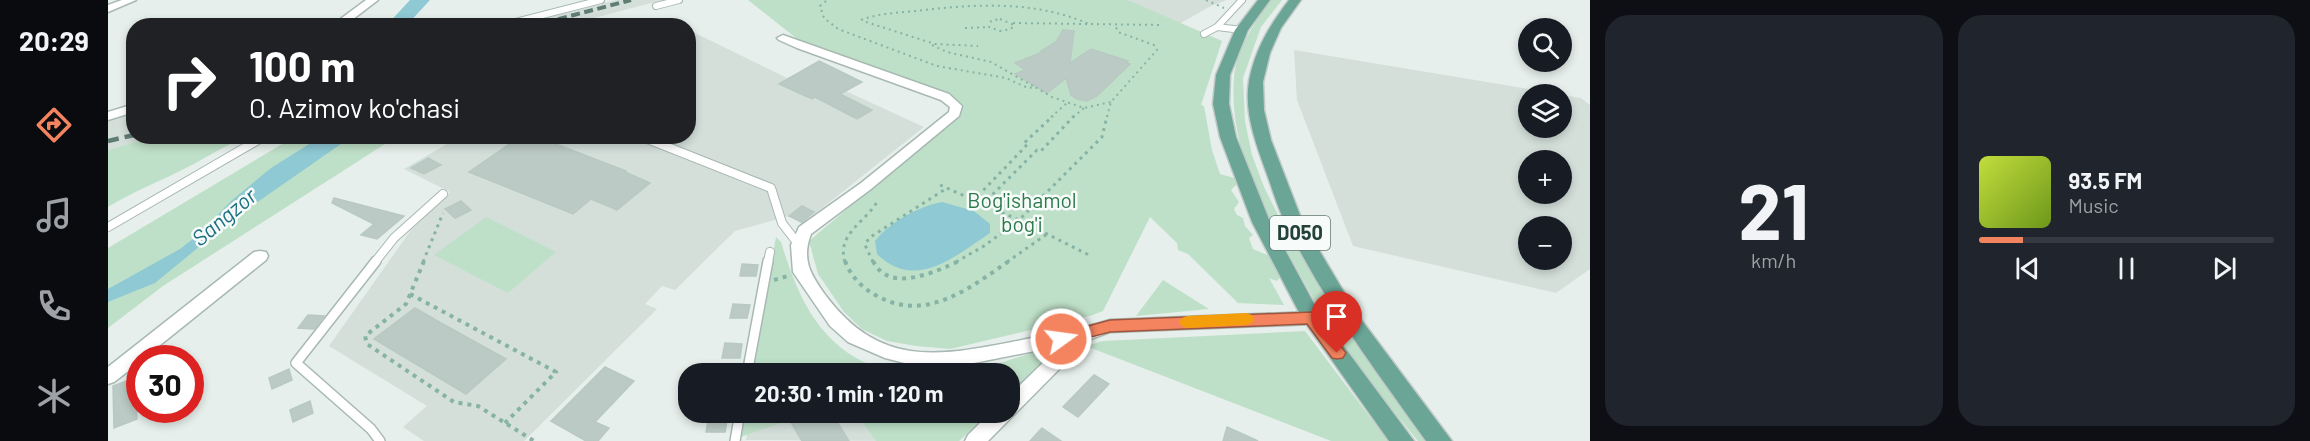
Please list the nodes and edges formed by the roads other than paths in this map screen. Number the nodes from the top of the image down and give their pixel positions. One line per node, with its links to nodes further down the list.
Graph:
1 (131, 0): 9 (street)
2 (373, 0): 10 (street)
3 (601, 0): 11 (lane)
4 (679, 0): 8 (lane)
5 (1242, 0): 12 (lane)
6 (1264, 0): 13 (main road, D050)
7 (1294, 0): 36 (main road, D050)
8 (656, 6)
9 (108, 9)
10 (347, 18)
11 (531, 18)
12 (1217, 27): 13 (lane); 14 (lane)
13 (1242, 30): 25 (main road, D050)
14 (1204, 34)
15 (783, 38): 22 (street)
16 (126, 110): 17 (street)
17 (108, 116)
18 (251, 144): 21 (lane)
19 (660, 144): 22 (lane)
20 (443, 194): 32 (lane)
21 (108, 227)
22 (799, 245): 26 (street)
23 (770, 252): 27 (lane)
24 (260, 256): 28 (street)
25 (1312, 318): 26 (street); 35 (main road, D050)
26 (1082, 335): 29 (street)
27 (749, 363)
28 (108, 377)
29 (1020, 397)
30 (738, 423): 33 (lane)
31 (993, 423): 34 (street)
32 (380, 441)
33 (735, 441)
34 (975, 441)
35 (1402, 441)
36 (1440, 441)

